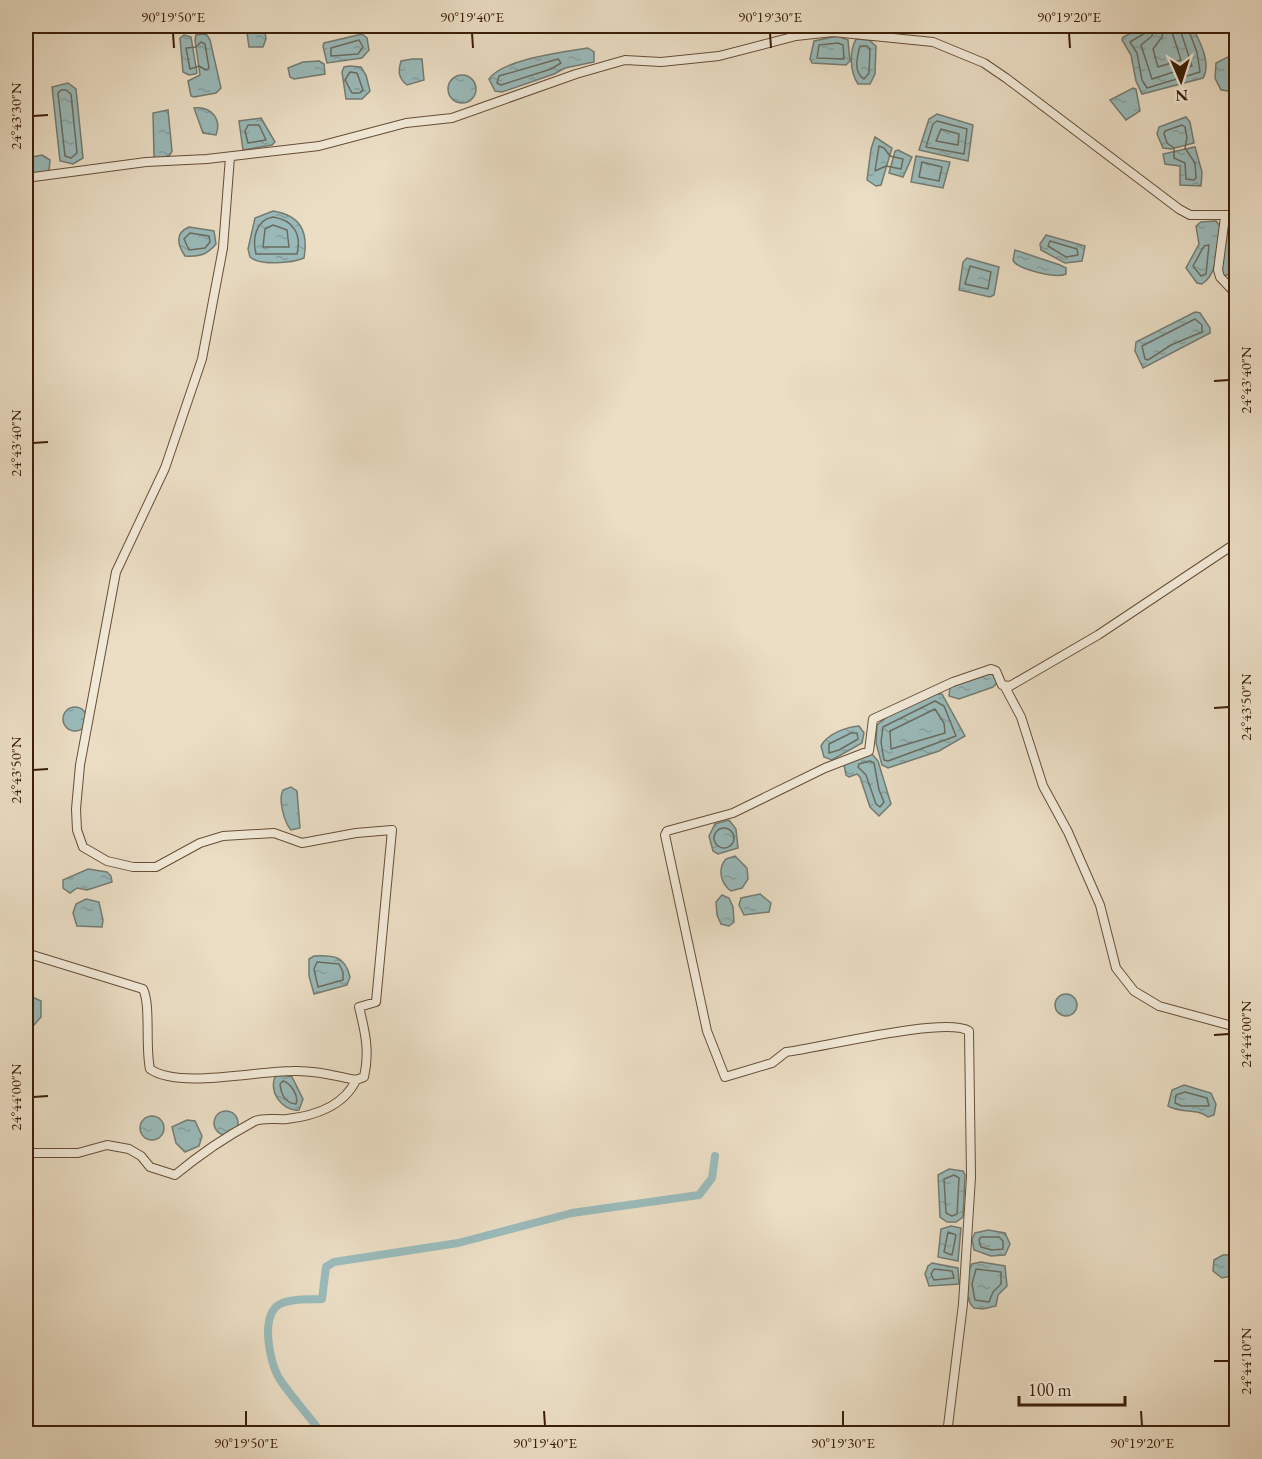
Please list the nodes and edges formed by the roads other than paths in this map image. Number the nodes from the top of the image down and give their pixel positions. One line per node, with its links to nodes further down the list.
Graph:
1 (794, 26): 2 (street)
2 (792, 37): 3 (street); 6 (street)
3 (230, 157): 4 (street); 12 (street)
4 (26, 178)
5 (1236, 215): 6 (street)
6 (1225, 217): 7 (street)
7 (1236, 294)
8 (1236, 543): 9 (street)
9 (1005, 687): 11 (street); 14 (street)
10 (26, 953): 12 (street)
11 (1236, 1027)
12 (356, 1080): 13 (street)
13 (26, 1154)
14 (947, 1434)

